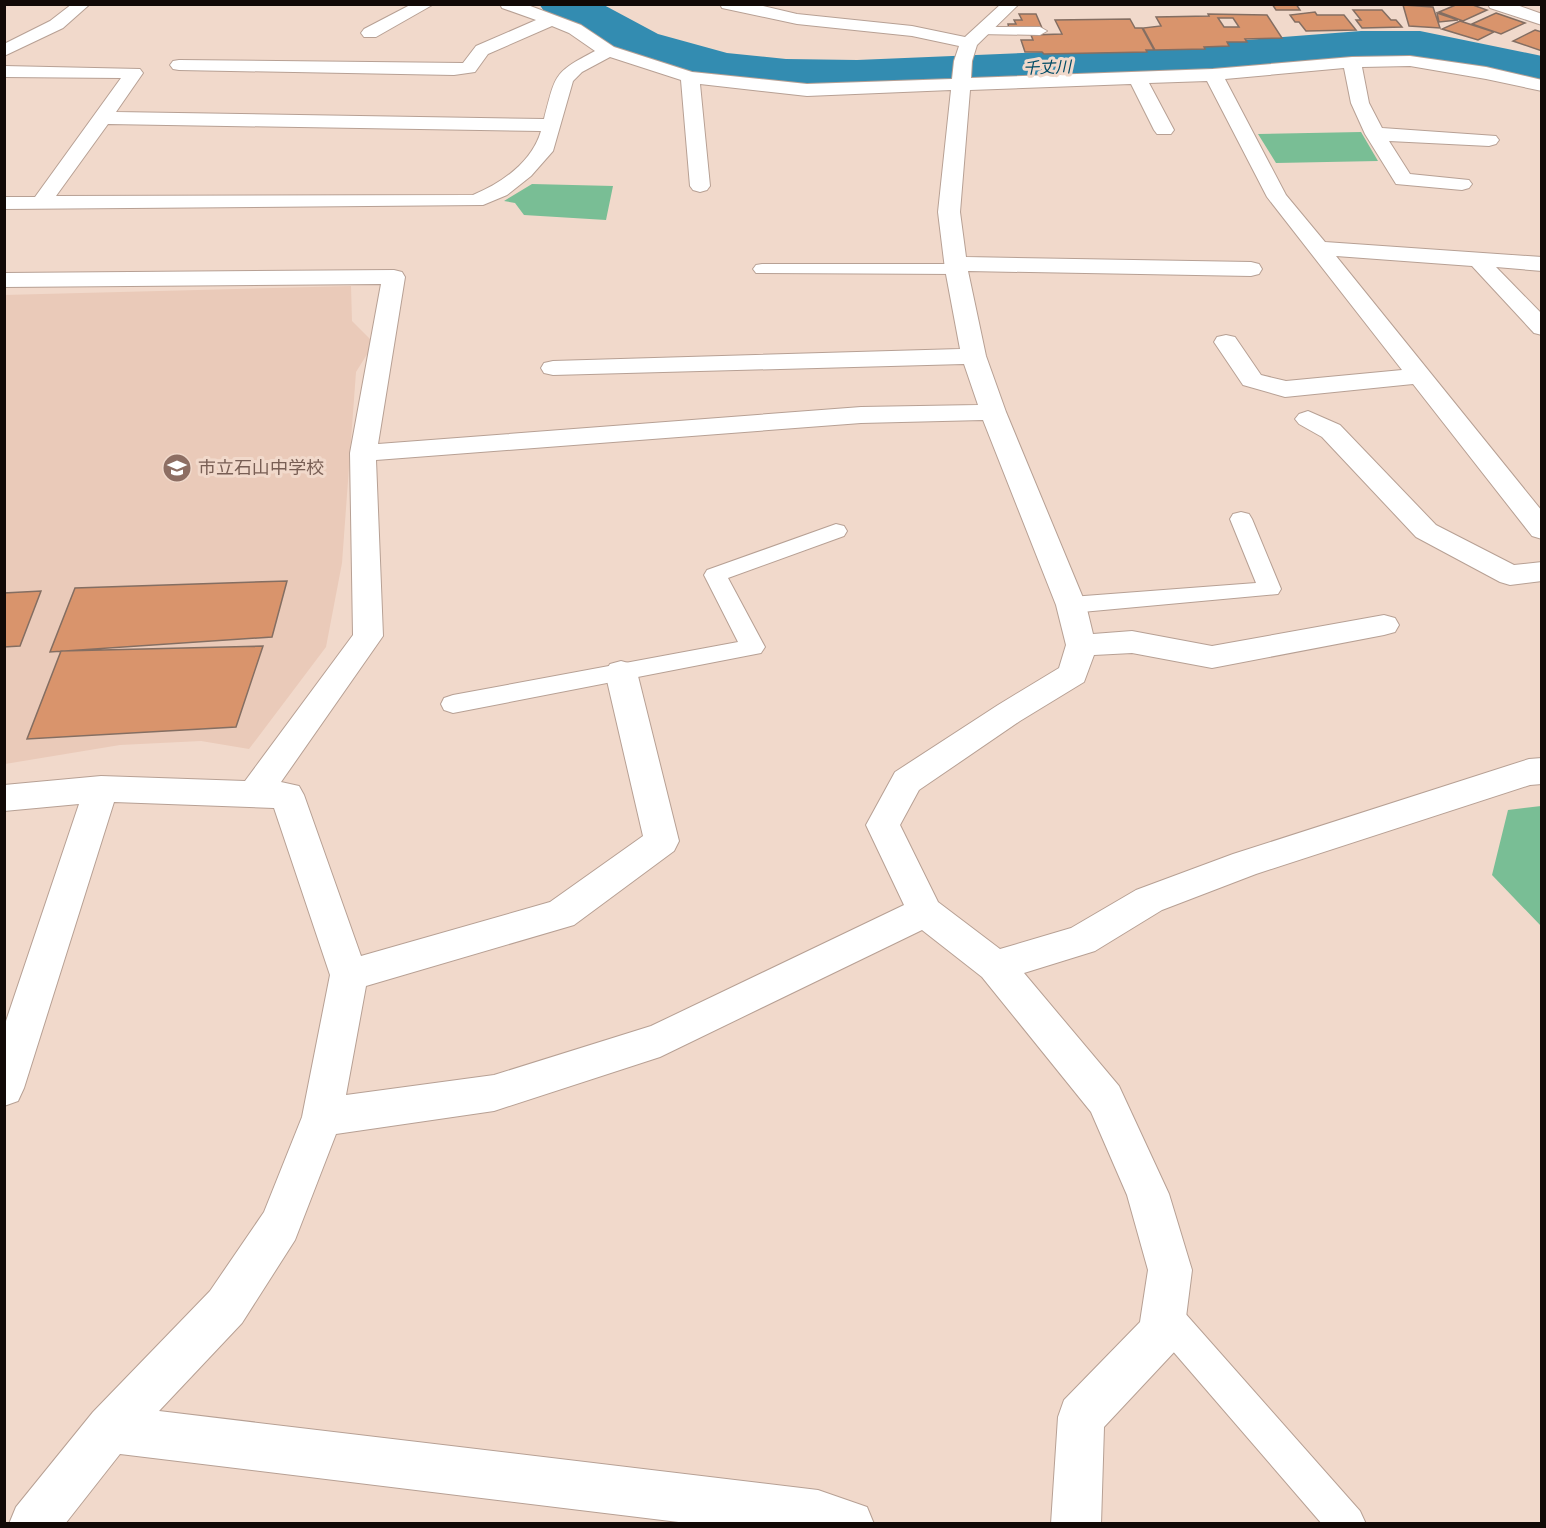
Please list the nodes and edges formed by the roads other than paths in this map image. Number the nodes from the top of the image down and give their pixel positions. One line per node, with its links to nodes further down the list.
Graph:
1 (82, 4): 13 (street)
2 (426, 4): 11 (street)
3 (508, 4): 7 (street)
4 (728, 4): 12 (street)
5 (1011, 4): 9 (street)
6 (1496, 4): 8 (street)
7 (552, 20): 14 (street); 16 (street)
8 (1542, 20)
9 (983, 31): 10 (lane); 12 (street)
10 (1040, 31)
11 (370, 33)
12 (969, 43): 18 (street)
13 (4, 51)
14 (608, 51): 20 (street); 24 (street)
15 (1352, 63): 19 (street); 22 (street); 26 (street)
16 (179, 65)
17 (4, 71): 23 (street)
18 (962, 73): 20 (street); 21 (street); 35 (street)
19 (1213, 75): 21 (street); 32 (street)
20 (690, 77): 29 (street)
21 (1137, 78): 25 (street)
22 (1542, 87)
23 (102, 118): 24 (street); 31 (street)
24 (550, 125): 31 (street)
25 (1164, 130)
26 (1375, 134): 27 (street); 28 (street)
27 (1489, 140)
28 (1461, 184)
29 (700, 186)
30 (4, 203): 31 (street)
31 (41, 203)
32 (1318, 248): 33 (street); 43 (street)
33 (1480, 259): 34 (street); 39 (street)
34 (1542, 264)
35 (956, 267): 36 (lane); 37 (street); 41 (street)
36 (762, 269)
37 (1251, 269)
38 (4, 280): 46 (street)
39 (1542, 328)
40 (1226, 342): 43 (street)
41 (974, 356): 42 (street); 44 (street)
42 (553, 368)
43 (1420, 376): 48 (street)
44 (993, 412): 46 (street); 51 (street)
45 (1308, 419): 50 (street)
46 (363, 453): 58 (street)
47 (1241, 519): 51 (lane)
48 (1542, 530)
49 (836, 531): 54 (lane)
50 (1542, 571)
51 (1071, 605): 53 (street)
52 (1384, 626): 53 (street)
53 (1081, 645): 60 (street)
54 (621, 672): 55 (lane); 62 (street)
55 (453, 704)
56 (1542, 771): 61 (street)
57 (101, 789): 58 (street); 59 (street); 63 (street)
58 (254, 794): 62 (street)
59 (4, 798)
60 (925, 912): 61 (street); 64 (street)
61 (995, 966): 65 (street)
62 (349, 975): 64 (street)
63 (4, 1088)
64 (322, 1117): 66 (street)
65 (1164, 1315): 69 (street); 70 (lane)
66 (110, 1429): 67 (street); 68 (street)
67 (33, 1524)
68 (850, 1524)
69 (1076, 1524)
70 (1347, 1524)

